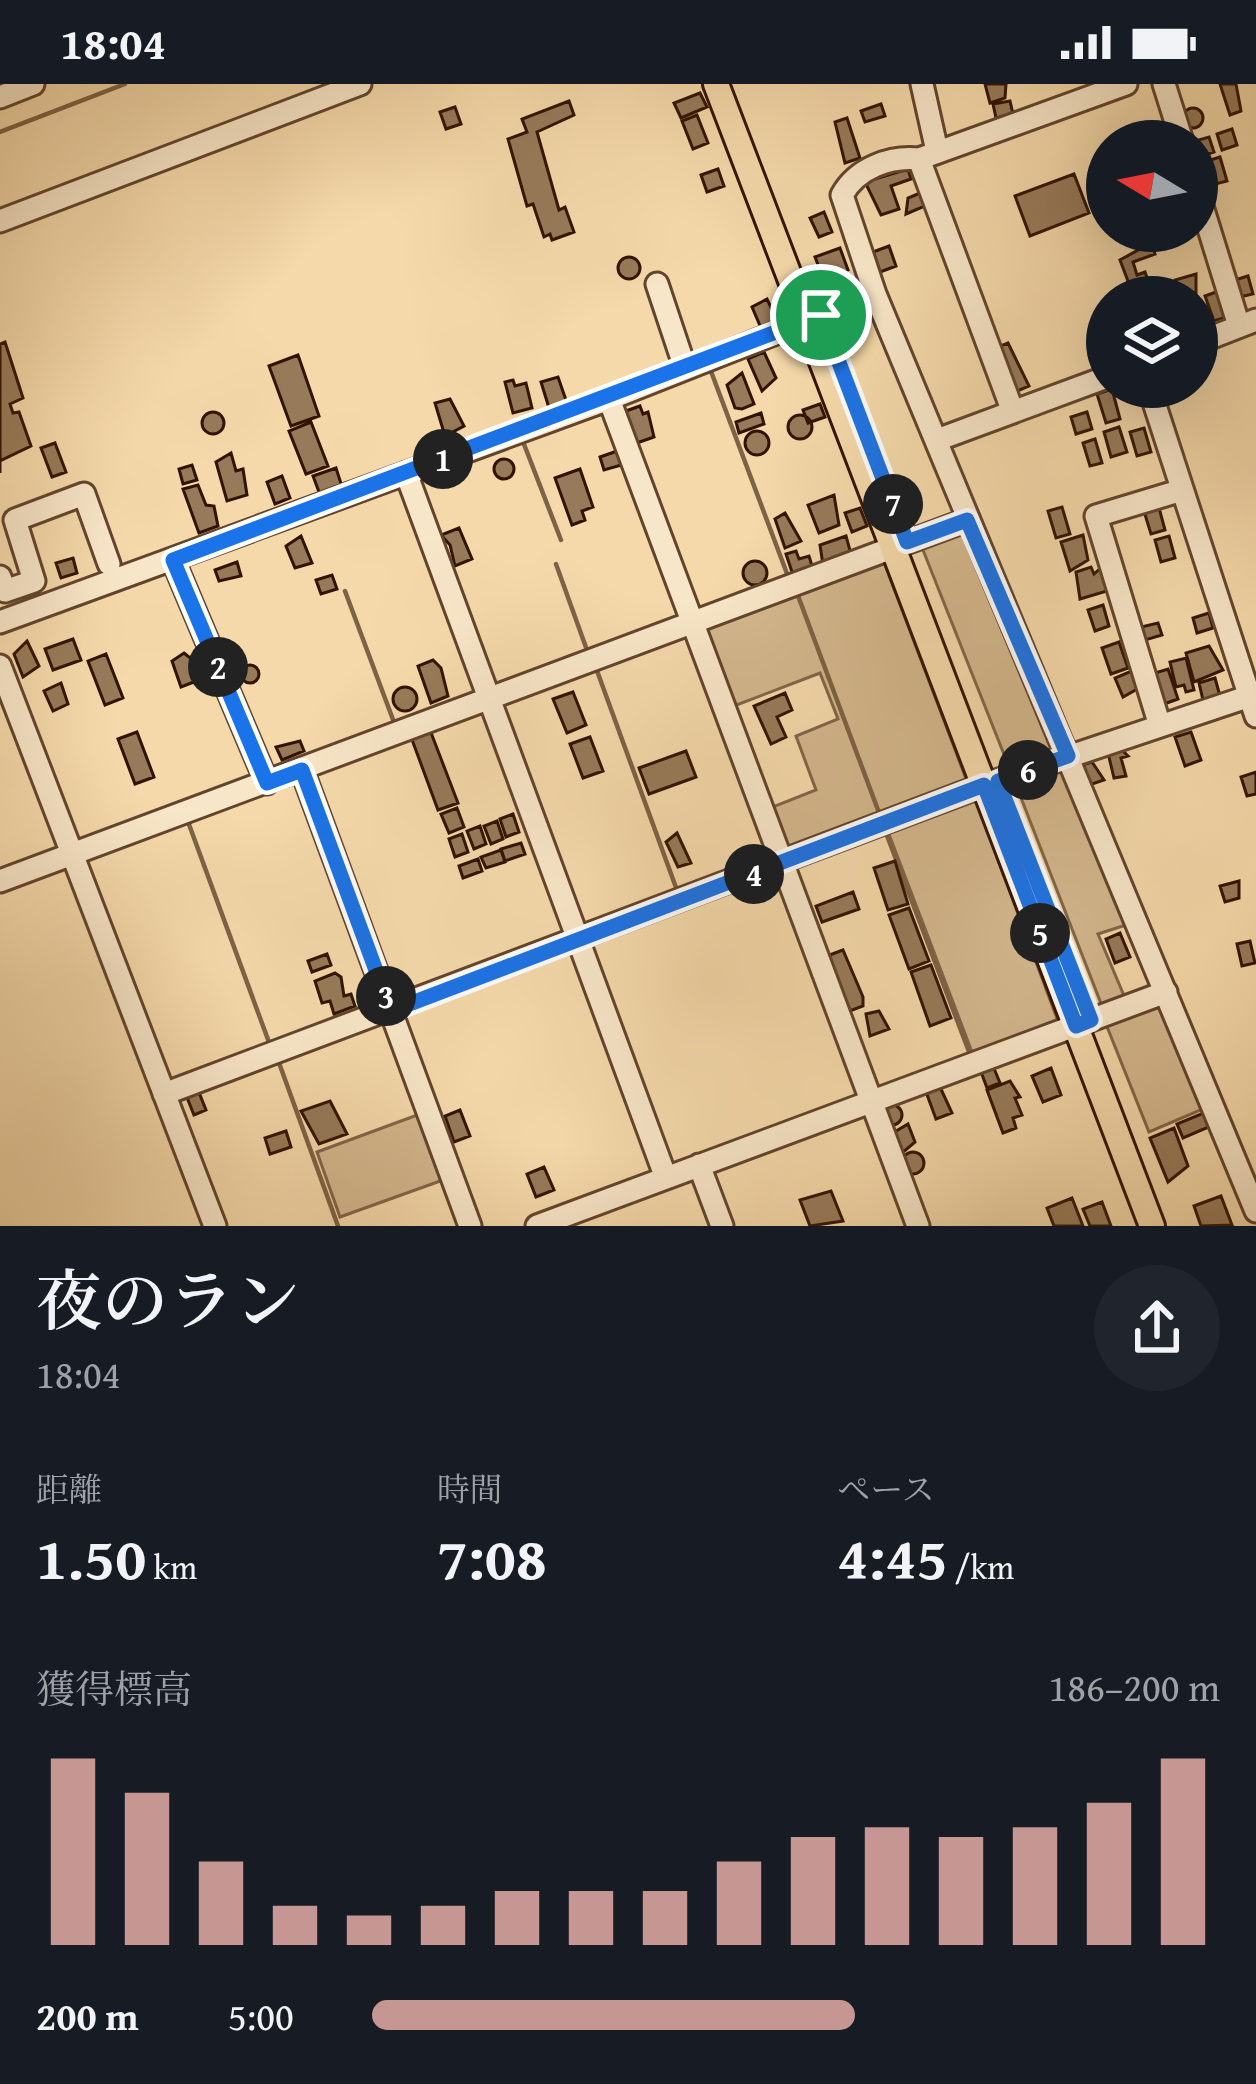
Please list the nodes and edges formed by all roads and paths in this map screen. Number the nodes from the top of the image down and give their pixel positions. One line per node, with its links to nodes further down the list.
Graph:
1 (33, 84): 9 (street)
2 (360, 84): 13 (street)
3 (716, 84): 17 (main road)
4 (731, 84): 17 (main road)
5 (922, 84): 12 (street)
6 (1052, 84): 10 (street)
7 (1126, 84): 10 (street)
8 (1164, 84): 11 (street)
9 (0, 97)
10 (1056, 109): 12 (street)
11 (1175, 120)
12 (928, 155): 16 (street); 24 (street)
13 (0, 221)
14 (1218, 246): 18 (street)
15 (657, 284): 20 (street)
16 (875, 294): 17 (street); 25 (street)
17 (813, 318): 20 (street); 30 (main road)
18 (1247, 323): 19 (street)
19 (1218, 335)
20 (686, 368): 22 (street)
21 (1086, 385): 24 (street)
22 (609, 399): 26 (street); 35 (street)
23 (1156, 408): 27 (street)
24 (1013, 412): 25 (street)
25 (937, 440): 28 (street)
26 (406, 473): 31 (street); 37 (street)
27 (1182, 490): 38 (street); 39 (street)
28 (967, 520): 30 (street); 40 (street)
29 (8, 522): 32 (street); 33 (street)
30 (900, 545): 35 (street); 43 (main road)
31 (173, 560): 34 (street); 42 (street)
32 (109, 564)
33 (0, 577)
34 (0, 622)
35 (694, 622): 37 (street); 45 (street)
36 (0, 666): 44 (street)
37 (488, 697): 41 (street); 47 (street)
38 (1254, 702): 39 (street)
39 (1160, 726): 40 (street)
40 (1068, 756): 43 (street); 48 (street)
41 (302, 770): 42 (street); 49 (street)
42 (267, 783): 44 (street)
43 (991, 783): 45 (street); 50 (main road)
44 (72, 854): 46 (street); 51 (street)
45 (783, 863): 47 (street); 52 (street)
46 (0, 881)
47 (578, 940): 49 (street); 54 (street)
48 (1166, 992): 50 (street); 55 (street)
49 (391, 1011): 51 (street); 57 (street)
50 (1084, 1023): 52 (street); 61 (main road); 62 (main road)
51 (164, 1094): 56 (street)
52 (871, 1101): 53 (street); 60 (street)
53 (699, 1165): 54 (street); 59 (street)
54 (666, 1178): 58 (street)
55 (1256, 1210)
56 (215, 1226)
57 (470, 1226)
58 (537, 1226)
59 (722, 1226)
60 (918, 1226)
61 (1152, 1226)
62 (1167, 1226)

